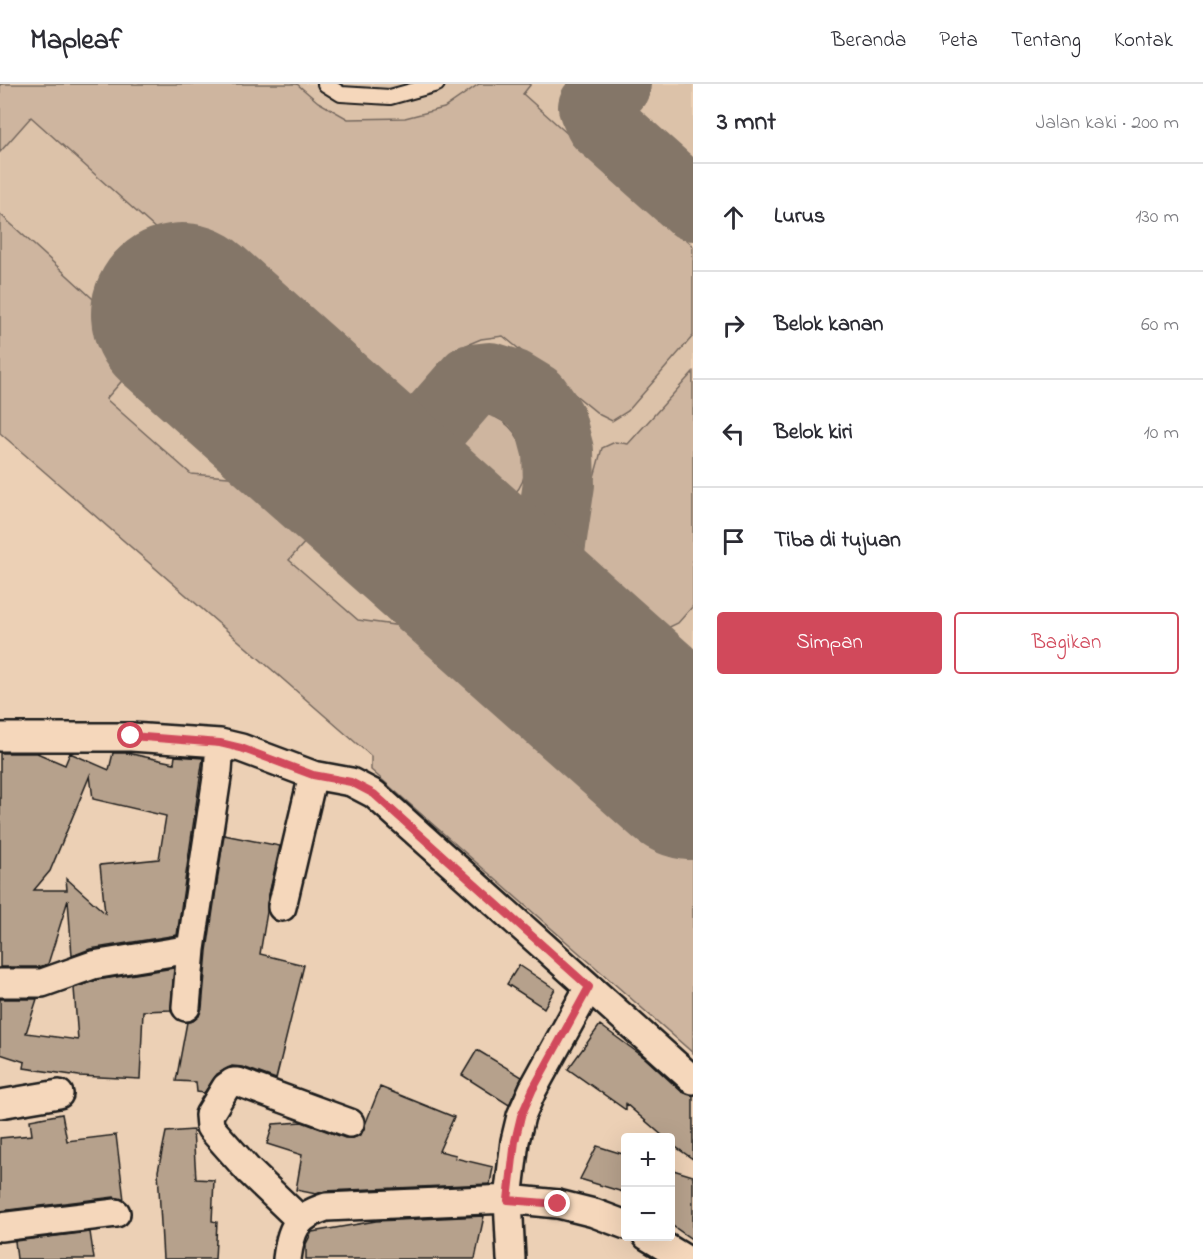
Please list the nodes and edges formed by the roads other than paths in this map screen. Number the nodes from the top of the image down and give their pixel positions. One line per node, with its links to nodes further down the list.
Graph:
1 (325, 84): 2 (lane)
2 (437, 84)
3 (0, 737): 4 (street)
4 (220, 743): 5 (street); 7 (street)
5 (313, 775): 6 (street); 9 (street)
6 (282, 907)
7 (191, 949): 8 (street); 10 (street)
8 (0, 983)
9 (589, 987): 11 (street); 15 (street)
10 (186, 1007)
11 (693, 1080)
12 (59, 1094): 13 (street)
13 (0, 1104)
14 (350, 1122): 17 (street)
15 (508, 1200): 17 (street); 18 (street); 22 (street)
16 (116, 1213): 19 (street)
17 (299, 1219): 21 (street)
18 (621, 1223)
19 (0, 1227)
20 (655, 1241): 23 (street)
21 (287, 1259)
22 (511, 1259)
23 (685, 1259)

